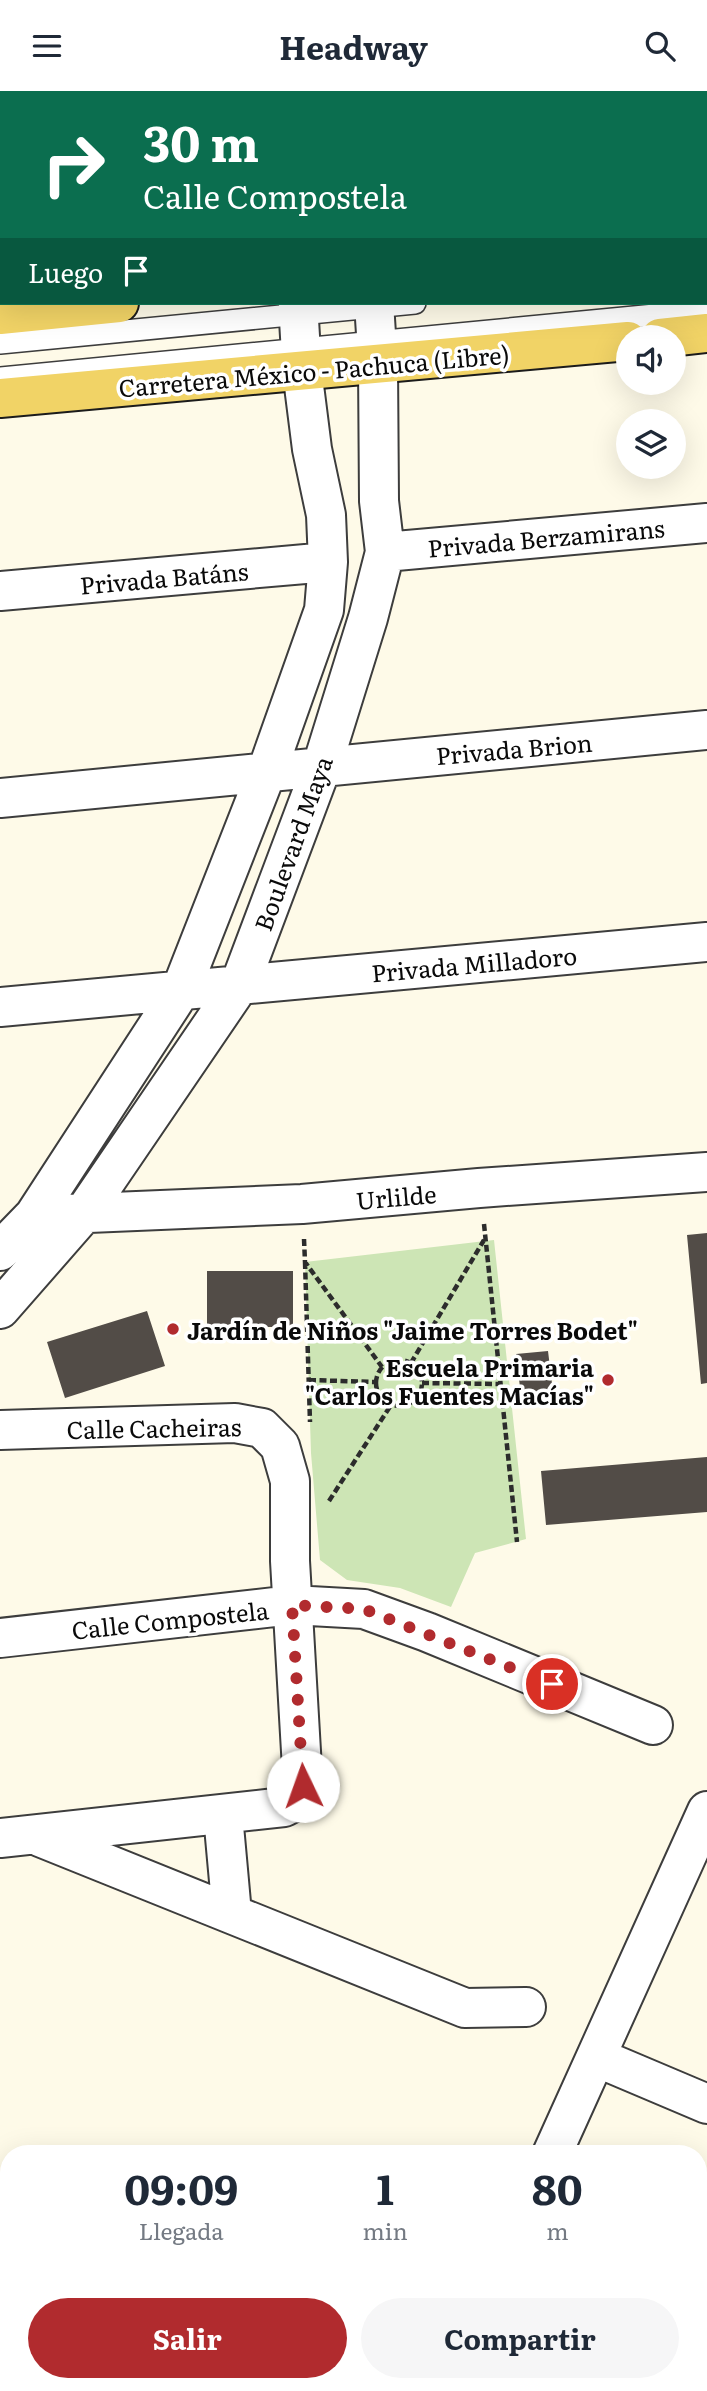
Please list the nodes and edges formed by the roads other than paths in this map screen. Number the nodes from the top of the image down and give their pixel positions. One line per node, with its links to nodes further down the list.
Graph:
1 (99, 305): 4 (main road)
2 (412, 305): 5 (lane)
3 (707, 310): 5 (lane)
4 (0, 315)
5 (376, 329): 7 (main road, Carretera México - Pachuca (Libre)); 7 (lane); 9 (main road, Carretera México - Pachuca (Libre)); 14 (street, Boulevard Maya)
6 (707, 333): 8 (main road)
7 (300, 335): 10 (lane); 11 (lane); 12 (main road, Carretera México - Pachuca (Libre)); 15 (street, Boulevard Maya)
8 (686, 335)
9 (616, 340)
10 (0, 343)
11 (0, 378)
12 (0, 398)
13 (707, 523): 14 (street, Privada Berzamirans)
14 (385, 552): 18 (street, Boulevard Maya)
15 (328, 562): 16 (street, Privada Batáns); 19 (street, Boulevard Maya)
16 (0, 591)
17 (707, 730): 18 (street, Privada Brion)
18 (322, 766): 19 (street, Privada Brion); 22 (street, Boulevard Maya)
19 (267, 771): 20 (street, Privada Brion); 23 (street, Boulevard Maya)
20 (0, 798)
21 (707, 942): 22 (street, Privada Milladoro)
22 (240, 984): 23 (street, Privada Milladoro); 26 (street, Boulevard Maya)
23 (181, 990): 24 (street, Privada Milladoro); 27 (street, Boulevard Maya)
24 (0, 1007)
25 (707, 1172): 26 (street, Urlilde)
26 (84, 1213): 27 (street, Urlilde); 29 (street, Boulevard Maya)
27 (17, 1217): 28 (street, Boulevard Maya)
28 (0, 1251)
29 (0, 1309)
30 (0, 1430): 31 (street, Calle Cacheiras)
31 (292, 1605): 32 (street, Calle Compostela); 33 (street, Calle Compostela); 35 (street, Calle Cacheiras)
32 (0, 1638)
33 (653, 1725)
34 (707, 1811): 39 (street)
35 (223, 1815): 36 (street); 37 (street)
36 (18, 1836): 37 (street)
37 (232, 1914): 38 (street)
38 (526, 2007)
39 (596, 2057): 40 (street); 41 (street)
40 (707, 2104)
41 (556, 2145)

